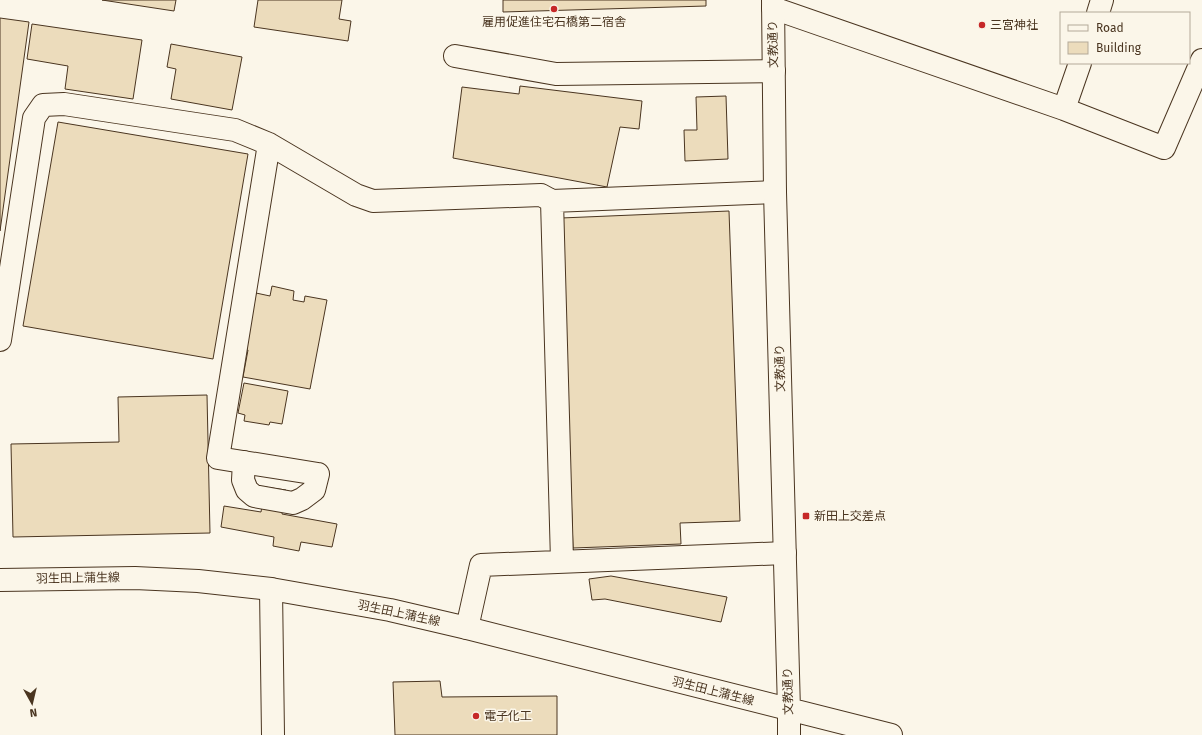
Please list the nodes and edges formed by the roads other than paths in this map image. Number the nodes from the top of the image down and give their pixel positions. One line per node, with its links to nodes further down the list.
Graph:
1 (1102, 0): 3 (main road)
2 (773, 4): 7 (main road, 文教通り); 8 (main road)
3 (1098, 12)
4 (455, 56): 7 (main road)
5 (1202, 60): 8 (main road)
6 (1080, 64): 8 (main road)
7 (774, 71): 10 (main road, 文教通り)
8 (1064, 109)
9 (269, 144): 11 (main road); 12 (main road); 13 (main road)
10 (776, 192): 11 (main road); 14 (main road, 文教通り)
11 (552, 201): 15 (main road)
12 (0, 340)
13 (244, 462)
14 (785, 553): 15 (main road); 19 (main road, 文教通り)
15 (562, 562): 18 (main road)
16 (0, 580): 17 (main road, 羽生田上蒲生線)
17 (270, 589): 18 (main road, 羽生田上蒲生線); 20 (main road)
18 (467, 628): 19 (main road, 羽生田上蒲生線)
19 (789, 710): 21 (main road, 文教通り); 22 (main road, 羽生田上蒲生線)
20 (273, 735)
21 (789, 735)
22 (890, 735)

